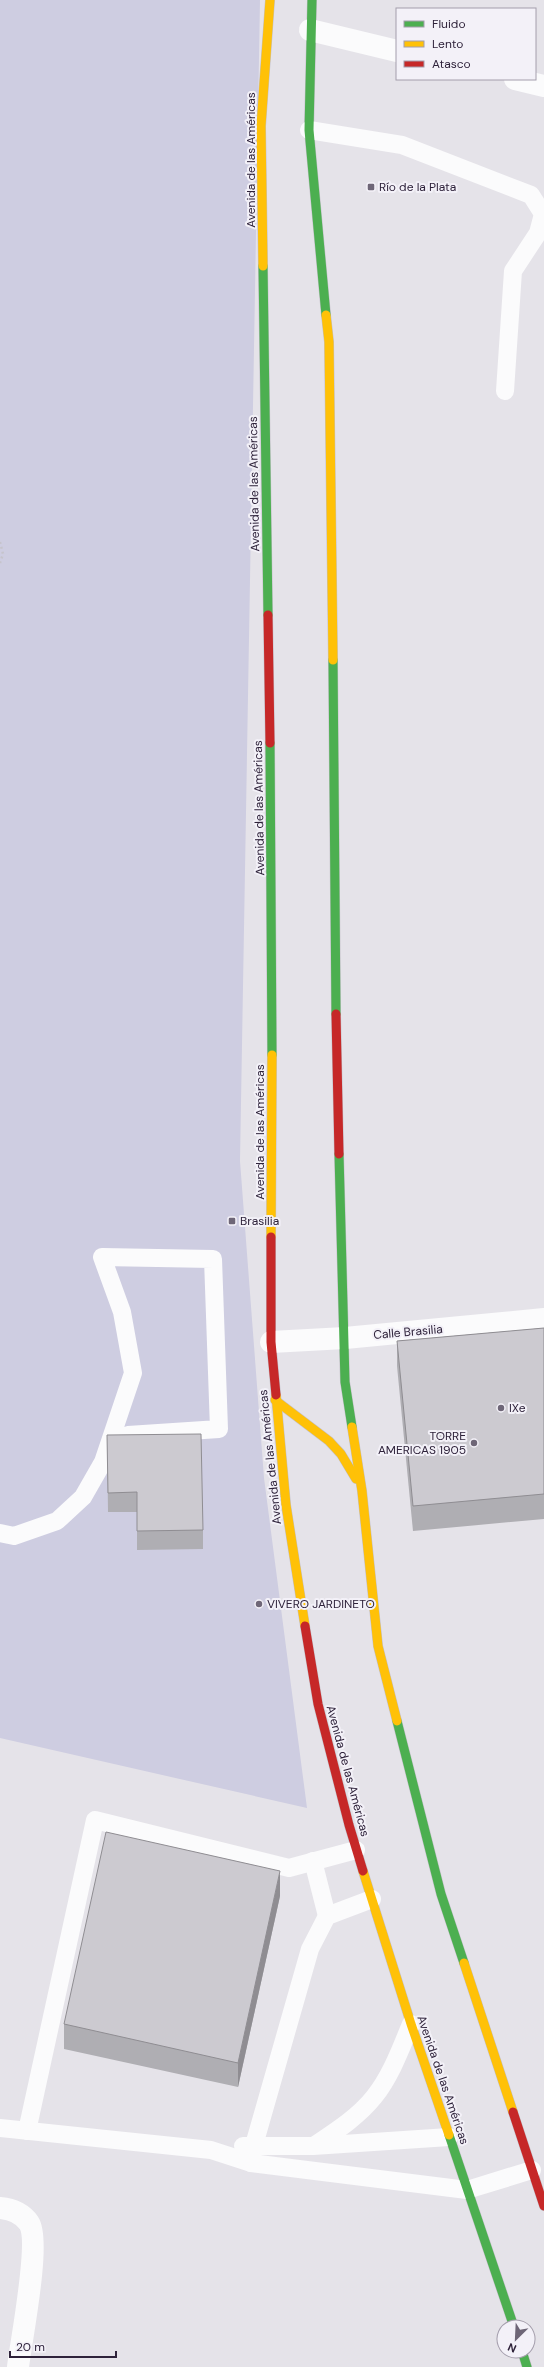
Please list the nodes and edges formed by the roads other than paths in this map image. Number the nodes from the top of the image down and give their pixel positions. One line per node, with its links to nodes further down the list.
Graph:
1 (270, 0): 12 (main road, Avenida de las Américas)
2 (312, 0): 4 (main road)
3 (322, 6): 4 (main road)
4 (310, 30): 5 (street); 8 (main road)
5 (396, 51)
6 (519, 80): 7 (street)
7 (544, 86)
8 (309, 130): 9 (lane); 11 (main road)
9 (505, 391)
10 (544, 1319): 11 (street, Calle Brasilia)
11 (345, 1338): 12 (street, Calle Brasilia); 15 (main road)
12 (271, 1342): 13 (main road, Avenida de las Américas)
13 (275, 1400): 15 (main road); 17 (main road, Avenida de las Américas)
14 (128, 1435): 16 (lane)
15 (362, 1491): 29 (main road)
16 (0, 1533)
17 (356, 1850): 18 (lane); 19 (main road, Avenida de las Américas)
18 (313, 1861): 20 (lane); 23 (lane)
19 (372, 1899): 20 (lane); 21 (main road, Avenida de las Américas)
20 (327, 1916): 25 (lane)
21 (411, 2024): 24 (main road, Avenida de las Américas); 26 (lane)
22 (0, 2128): 23 (lane)
23 (27, 2131): 27 (lane)
24 (450, 2137): 26 (lane); 30 (main road, Avenida de las Américas)
25 (254, 2145): 26 (lane); 27 (lane); 28 (lane)
26 (313, 2146)
27 (211, 2150): 28 (lane)
28 (251, 2163): 30 (lane)
29 (532, 2170): 30 (lane); 31 (main road)
30 (467, 2190): 33 (main road, Avenida de las Américas)
31 (544, 2206)
32 (0, 2208): 34 (street)
33 (511, 2319)
34 (18, 2367)

